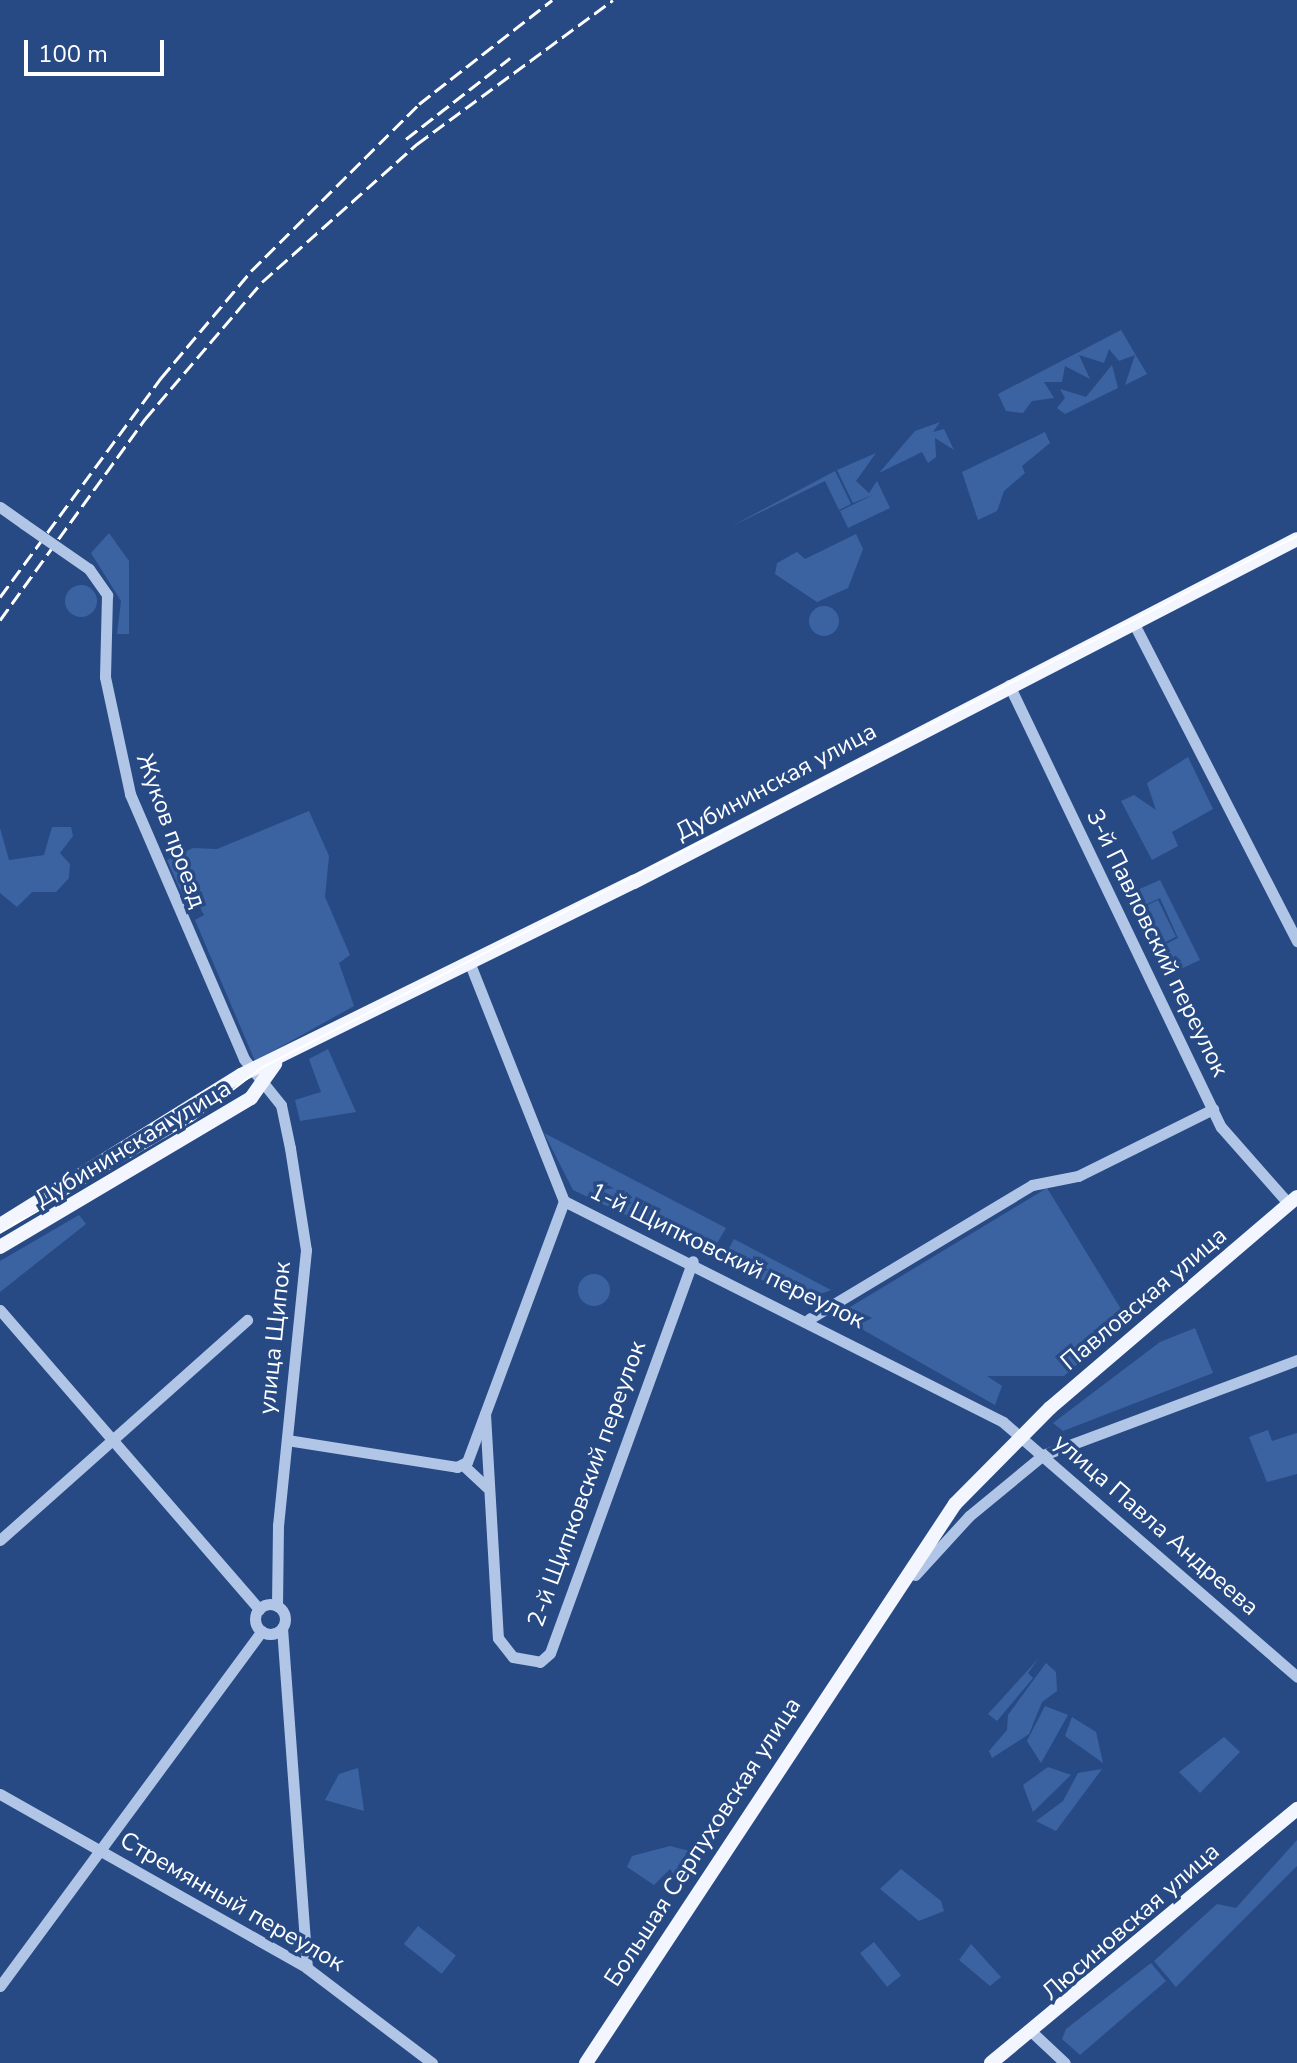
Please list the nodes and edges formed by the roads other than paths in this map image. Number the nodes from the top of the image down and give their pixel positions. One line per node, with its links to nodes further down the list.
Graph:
1 (0, 507): 8 (street, Жуков проезд, bridge)
2 (1297, 539): 3 (main road, Дубининская улица)
3 (1133, 622): 4 (main road, Дубининская улица); 5 (street)
4 (1009, 685): 6 (main road, Дубининская улица); 10 (street, 3-й Павловский переулок)
5 (1297, 941)
6 (470, 964): 7 (main road, Дубининская улица); 12 (street)
7 (275, 1064): 8 (main road, Дубининская улица); 9 (main road, Дубининская улица)
8 (250, 1068): 9 (street); 13 (main road, Дубининская улица)
9 (265, 1081): 14 (main road, Дубининская улица); 22 (street, улица Щипок)
10 (1213, 1109): 11 (street, 3-й Павловский переулок); 17 (street)
11 (1293, 1200): 21 (main road, Павловская улица)
12 (564, 1201): 15 (street, 1-й Щипковский переулок); 20 (street, 1-й Щипковский переулок)
13 (0, 1225)
14 (0, 1247)
15 (693, 1261): 17 (street, 1-й Щипковский переулок); 26 (street, 2-й Щипковский переулок)
16 (0, 1310): 23 (street)
17 (809, 1319): 21 (street, 1-й Щипковский переулок)
18 (247, 1320): 23 (street)
19 (1297, 1360): 24 (street, Большая Серпуховская улица)
20 (485, 1414): 25 (street, 1-й Щипковский переулок); 26 (street, 2-й Щипковский переулок)
21 (1022, 1436): 24 (street, улица Павла Андреева); 32 (main road, Большая Серпуховская улица)
22 (287, 1440): 25 (street); 28 (street, улица Щипок)
23 (112, 1442): 27 (street); 29 (street)
24 (1043, 1455): 32 (street, Большая Серпуховская улица); 33 (street, улица Павла Андреева)
25 (463, 1465): 26 (street)
26 (487, 1488)
27 (0, 1540)
28 (277, 1606): 29 (street); 30 (street, улица Щипок)
29 (259, 1609): 31 (street)
30 (282, 1628): 31 (street); 37 (street)
31 (262, 1631): 36 (street)
32 (857, 1645): 41 (main road, Большая Серпуховская улица)
33 (1297, 1677)
34 (0, 1794): 36 (street, Стремянный переулок)
35 (1297, 1809): 39 (main road, Люсиновская улица)
36 (99, 1850): 37 (street, Стремянный переулок); 38 (street)
37 (307, 1968): 40 (street, Стремянный переулок)
38 (0, 1986)
39 (1034, 2034): 42 (main road, Люсиновская улица); 43 (street)
40 (432, 2063)
41 (586, 2063)
42 (991, 2063)
43 (1065, 2063)

